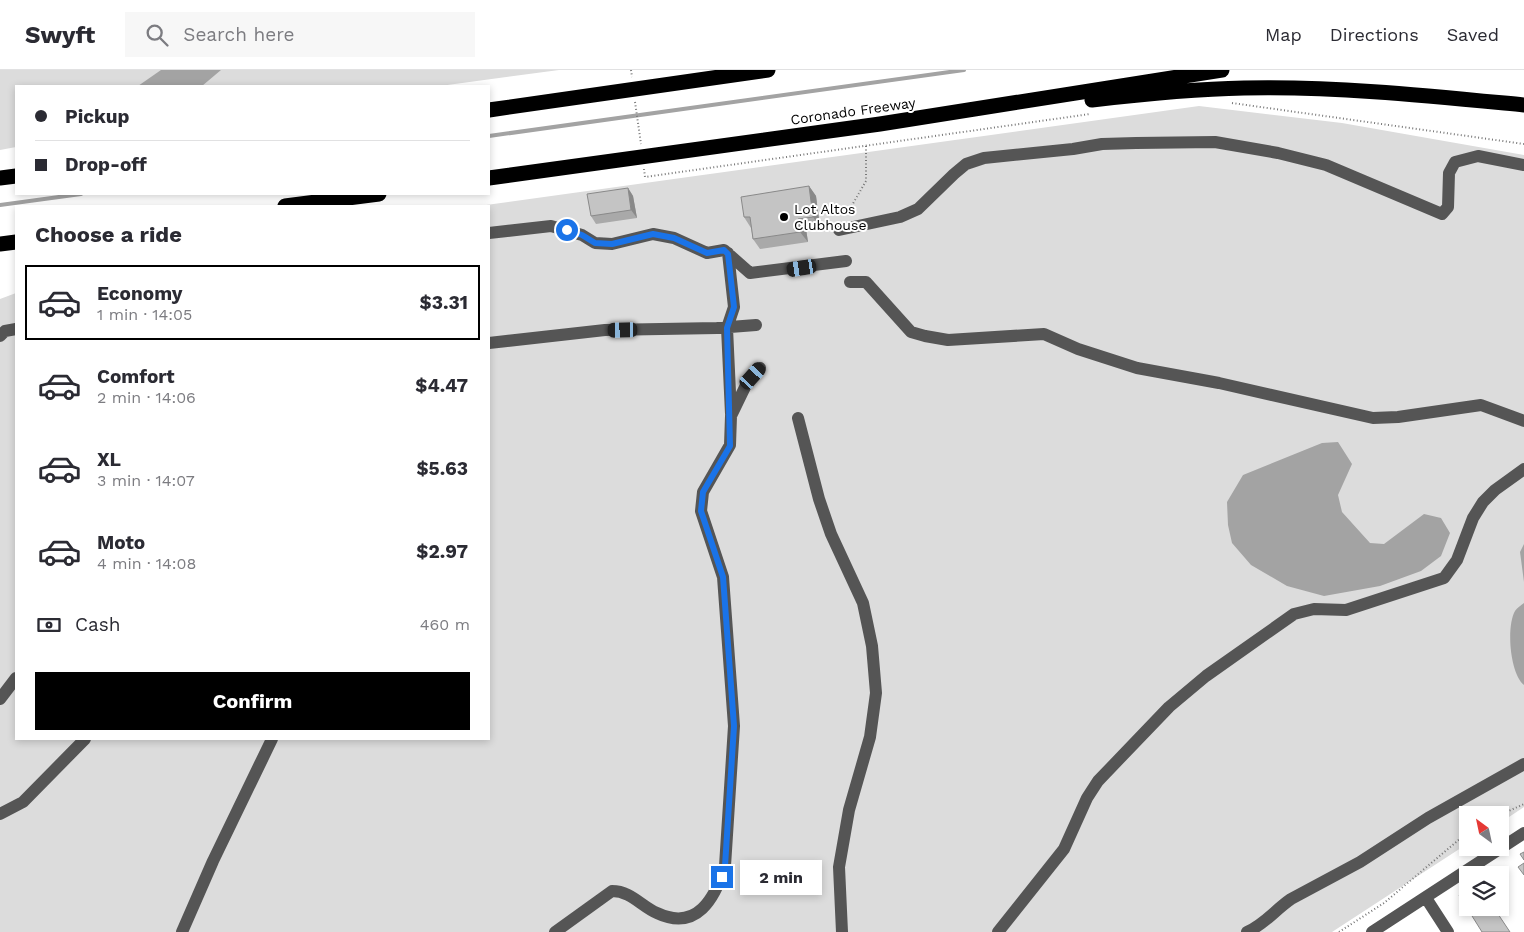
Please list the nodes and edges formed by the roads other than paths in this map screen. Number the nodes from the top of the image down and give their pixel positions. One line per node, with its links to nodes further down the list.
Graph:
1 (768, 70): 4 (highway)
2 (1222, 70): 5 (highway, Coronado Freeway)
3 (1524, 105): 5 (highway)
4 (490, 110)
5 (880, 124): 9 (highway, Coronado Freeway)
6 (1524, 165): 12 (street)
7 (15, 176): 8 (highway)
8 (0, 178)
9 (490, 178)
10 (371, 195): 11 (highway)
11 (292, 205)
12 (839, 230)
13 (490, 233): 16 (street)
14 (15, 242): 15 (highway)
15 (0, 244)
16 (728, 254): 17 (street); 20 (street)
17 (846, 261)
18 (850, 282): 27 (street)
19 (756, 325): 20 (street)
20 (727, 328): 23 (street); 25 (street)
21 (15, 329): 22 (street)
22 (0, 336)
23 (490, 343)
24 (760, 368): 25 (street)
25 (731, 416): 38 (street)
26 (798, 418): 39 (street)
27 (1524, 421)
28 (1524, 469): 40 (street)
29 (15, 679): 30 (street)
30 (0, 699)
31 (84, 740): 34 (street)
32 (272, 740): 37 (street)
33 (1524, 764): 41 (street)
34 (0, 814)
35 (1524, 833): 36 (street)
36 (1426, 898): 42 (street); 43 (street)
37 (182, 932)
38 (555, 932)
39 (842, 932)
40 (998, 932)
41 (1247, 932)
42 (1372, 932)
43 (1448, 932)

